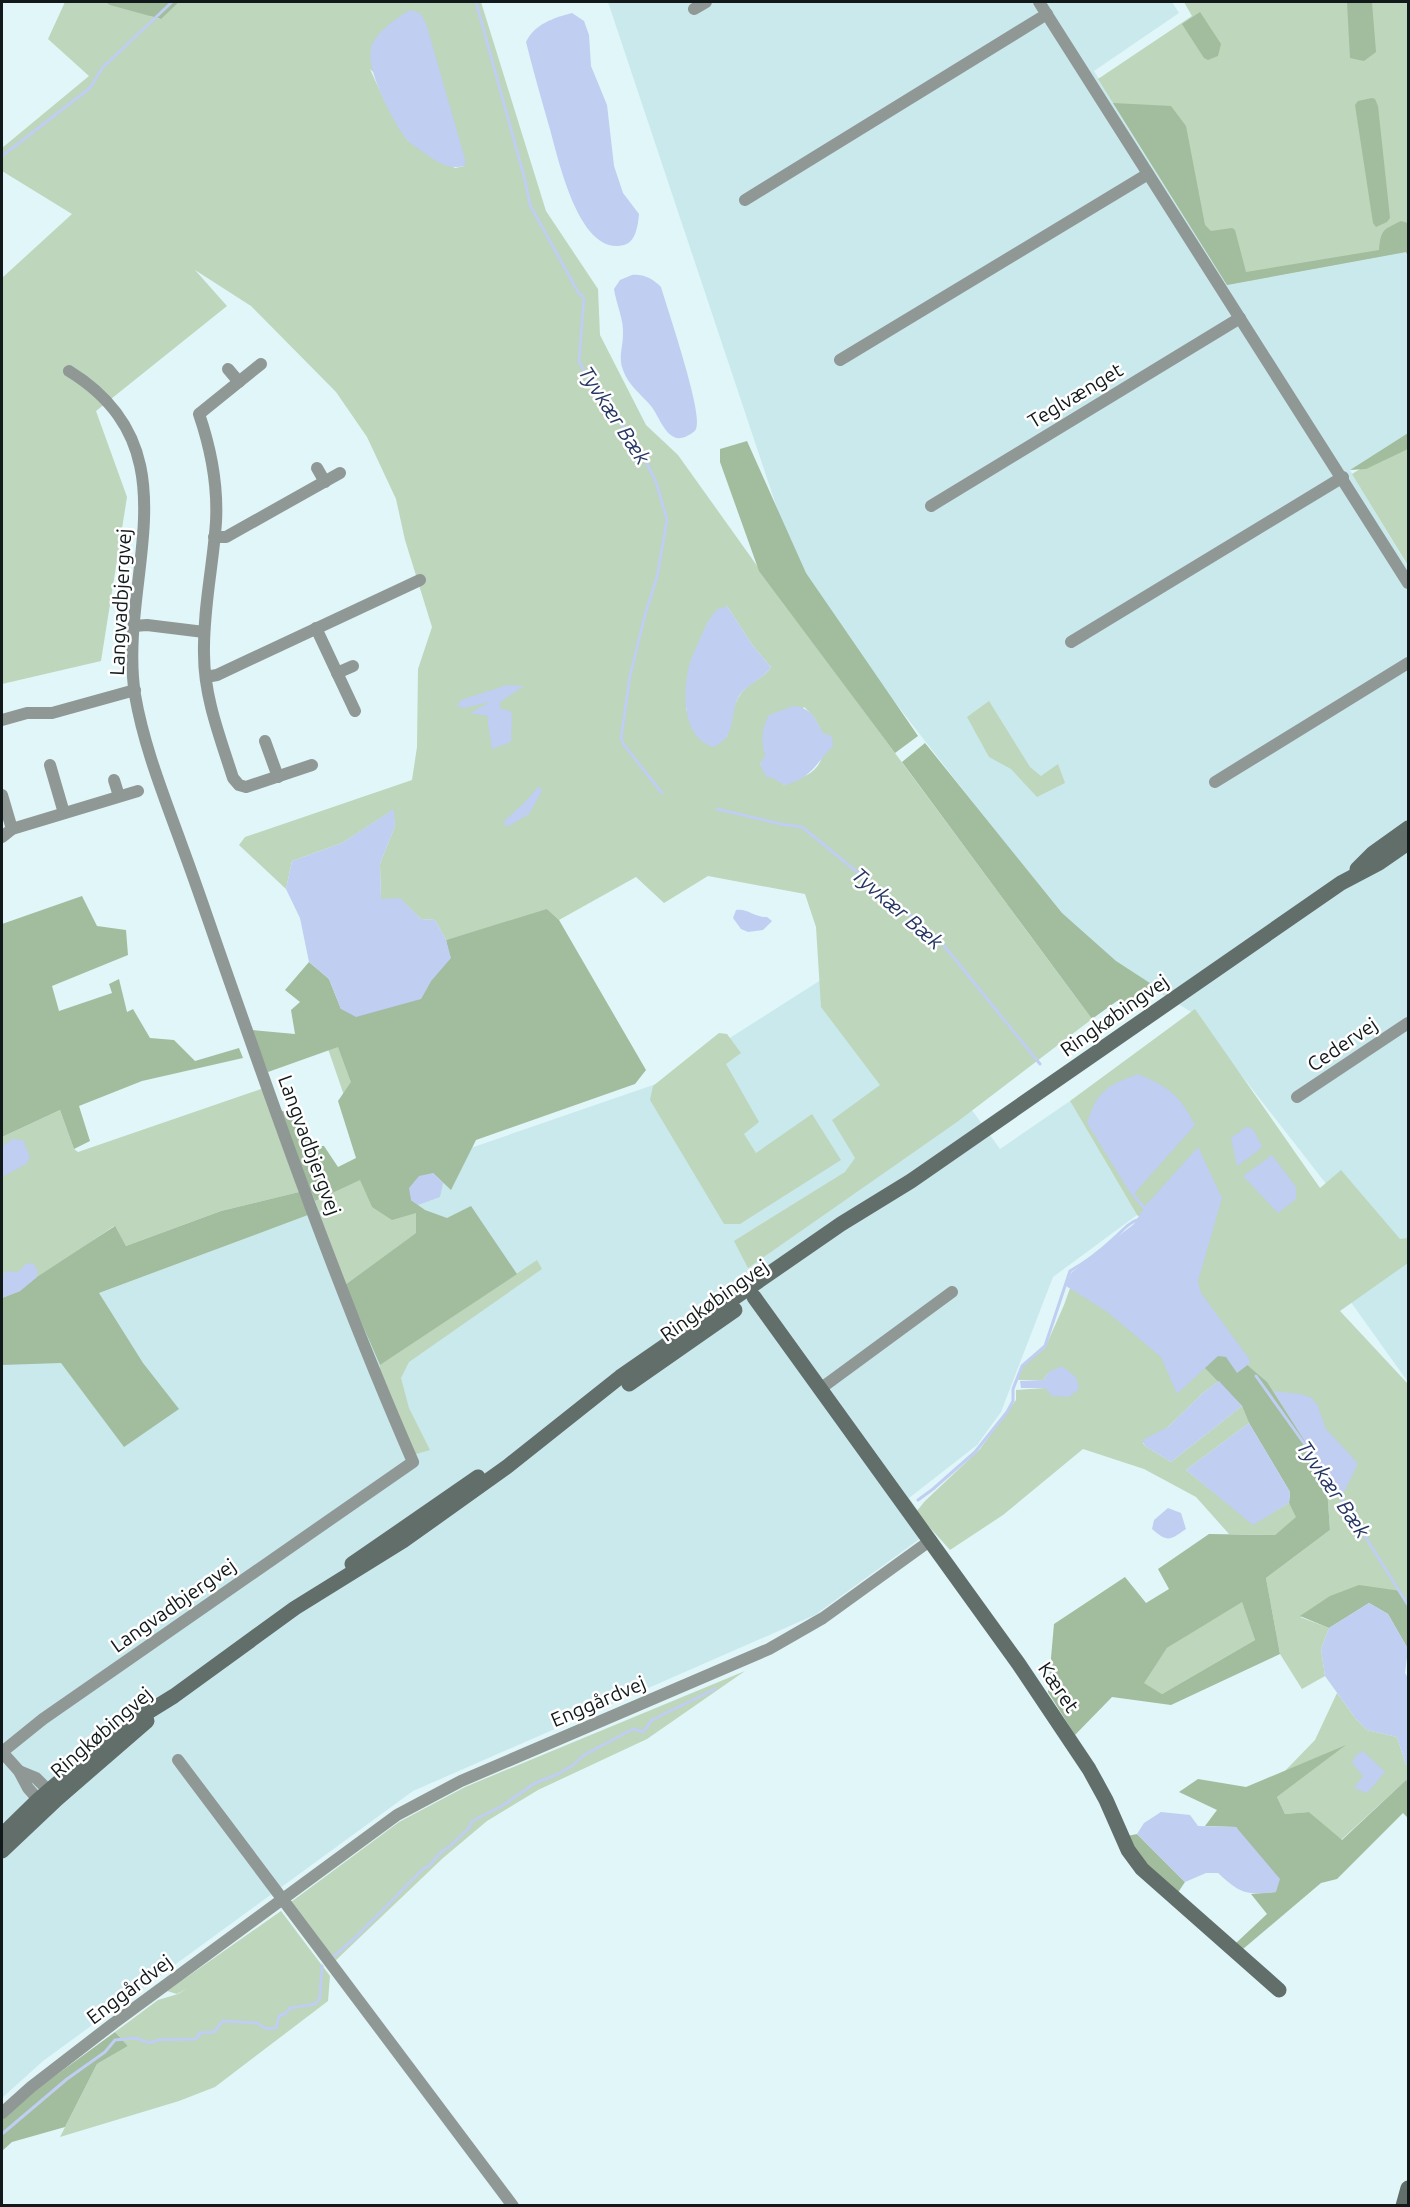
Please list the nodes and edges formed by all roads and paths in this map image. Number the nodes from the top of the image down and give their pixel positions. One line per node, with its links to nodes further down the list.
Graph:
1 (706, 2): 3 (street)
2 (1039, 2): 4 (street)
3 (694, 9)
4 (1047, 14): 5 (street); 6 (street)
5 (1148, 174): 7 (street); 8 (street)
6 (745, 200)
7 (1240, 318): 15 (street); 17 (street, Teglvænget)
8 (840, 360)
9 (261, 364): 12 (street)
10 (228, 369): 12 (street)
11 (69, 371): 21 (street, Langvadbjergvej)
12 (239, 382): 18 (street)
13 (317, 468): 16 (street)
14 (340, 473): 16 (street)
15 (1343, 477): 20 (street); 24 (street)
16 (325, 482): 18 (street)
17 (931, 506)
18 (214, 537): 23 (street)
19 (420, 580): 22 (street)
20 (1408, 583)
21 (134, 626): 23 (street); 29 (street, Langvadbjergvej)
22 (316, 628): 27 (street); 28 (street)
23 (204, 632): 28 (street)
24 (1071, 642)
25 (1408, 663): 37 (street)
26 (353, 666): 27 (street)
27 (337, 673): 30 (street)
28 (206, 677): 35 (street)
29 (135, 690): 31 (street); 55 (street, Langvadbjergvej)
30 (355, 711)
31 (2, 720)
32 (266, 741): 35 (street)
33 (50, 765): 41 (street)
34 (312, 765): 35 (street)
35 (278, 777)
36 (114, 780): 40 (street)
37 (1215, 782)
38 (138, 791): 40 (street)
39 (2, 795): 43 (street)
40 (119, 796): 41 (street)
41 (64, 813): 43 (street)
42 (1408, 828): 45 (street, Ringkøbingvej)
43 (7, 833)
44 (1408, 843): 45 (street, Ringkøbingvej)
45 (1341, 884): 48 (street, Ringkøbingvej)
46 (1408, 1023): 47 (street, Cedervej)
47 (1297, 1097)
48 (911, 1181): 50 (street, Ringkøbingvej); 52 (street, Ringkøbingvej)
49 (952, 1292): 51 (street)
50 (754, 1297): 51 (street, Kæret); 52 (street, Ringkøbingvej)
51 (820, 1389): 53 (street, Kæret)
52 (563, 1423): 54 (street, Ringkøbingvej)
53 (931, 1540): 60 (street, Enggårdvej); 61 (street, Kæret)
54 (174, 1696): 57 (street, Ringkøbingvej); 57 (street, Ringkøbingvej)
55 (2, 1752): 57 (street, Langvadbjergvej)
56 (178, 1760): 60 (street)
57 (46, 1797): 58 (street); 59 (street)
58 (2, 1835)
59 (2, 1851)
60 (282, 1899): 62 (street, Enggårdvej); 63 (street)
61 (1279, 1990)
62 (2, 2113)
63 (513, 2205)

